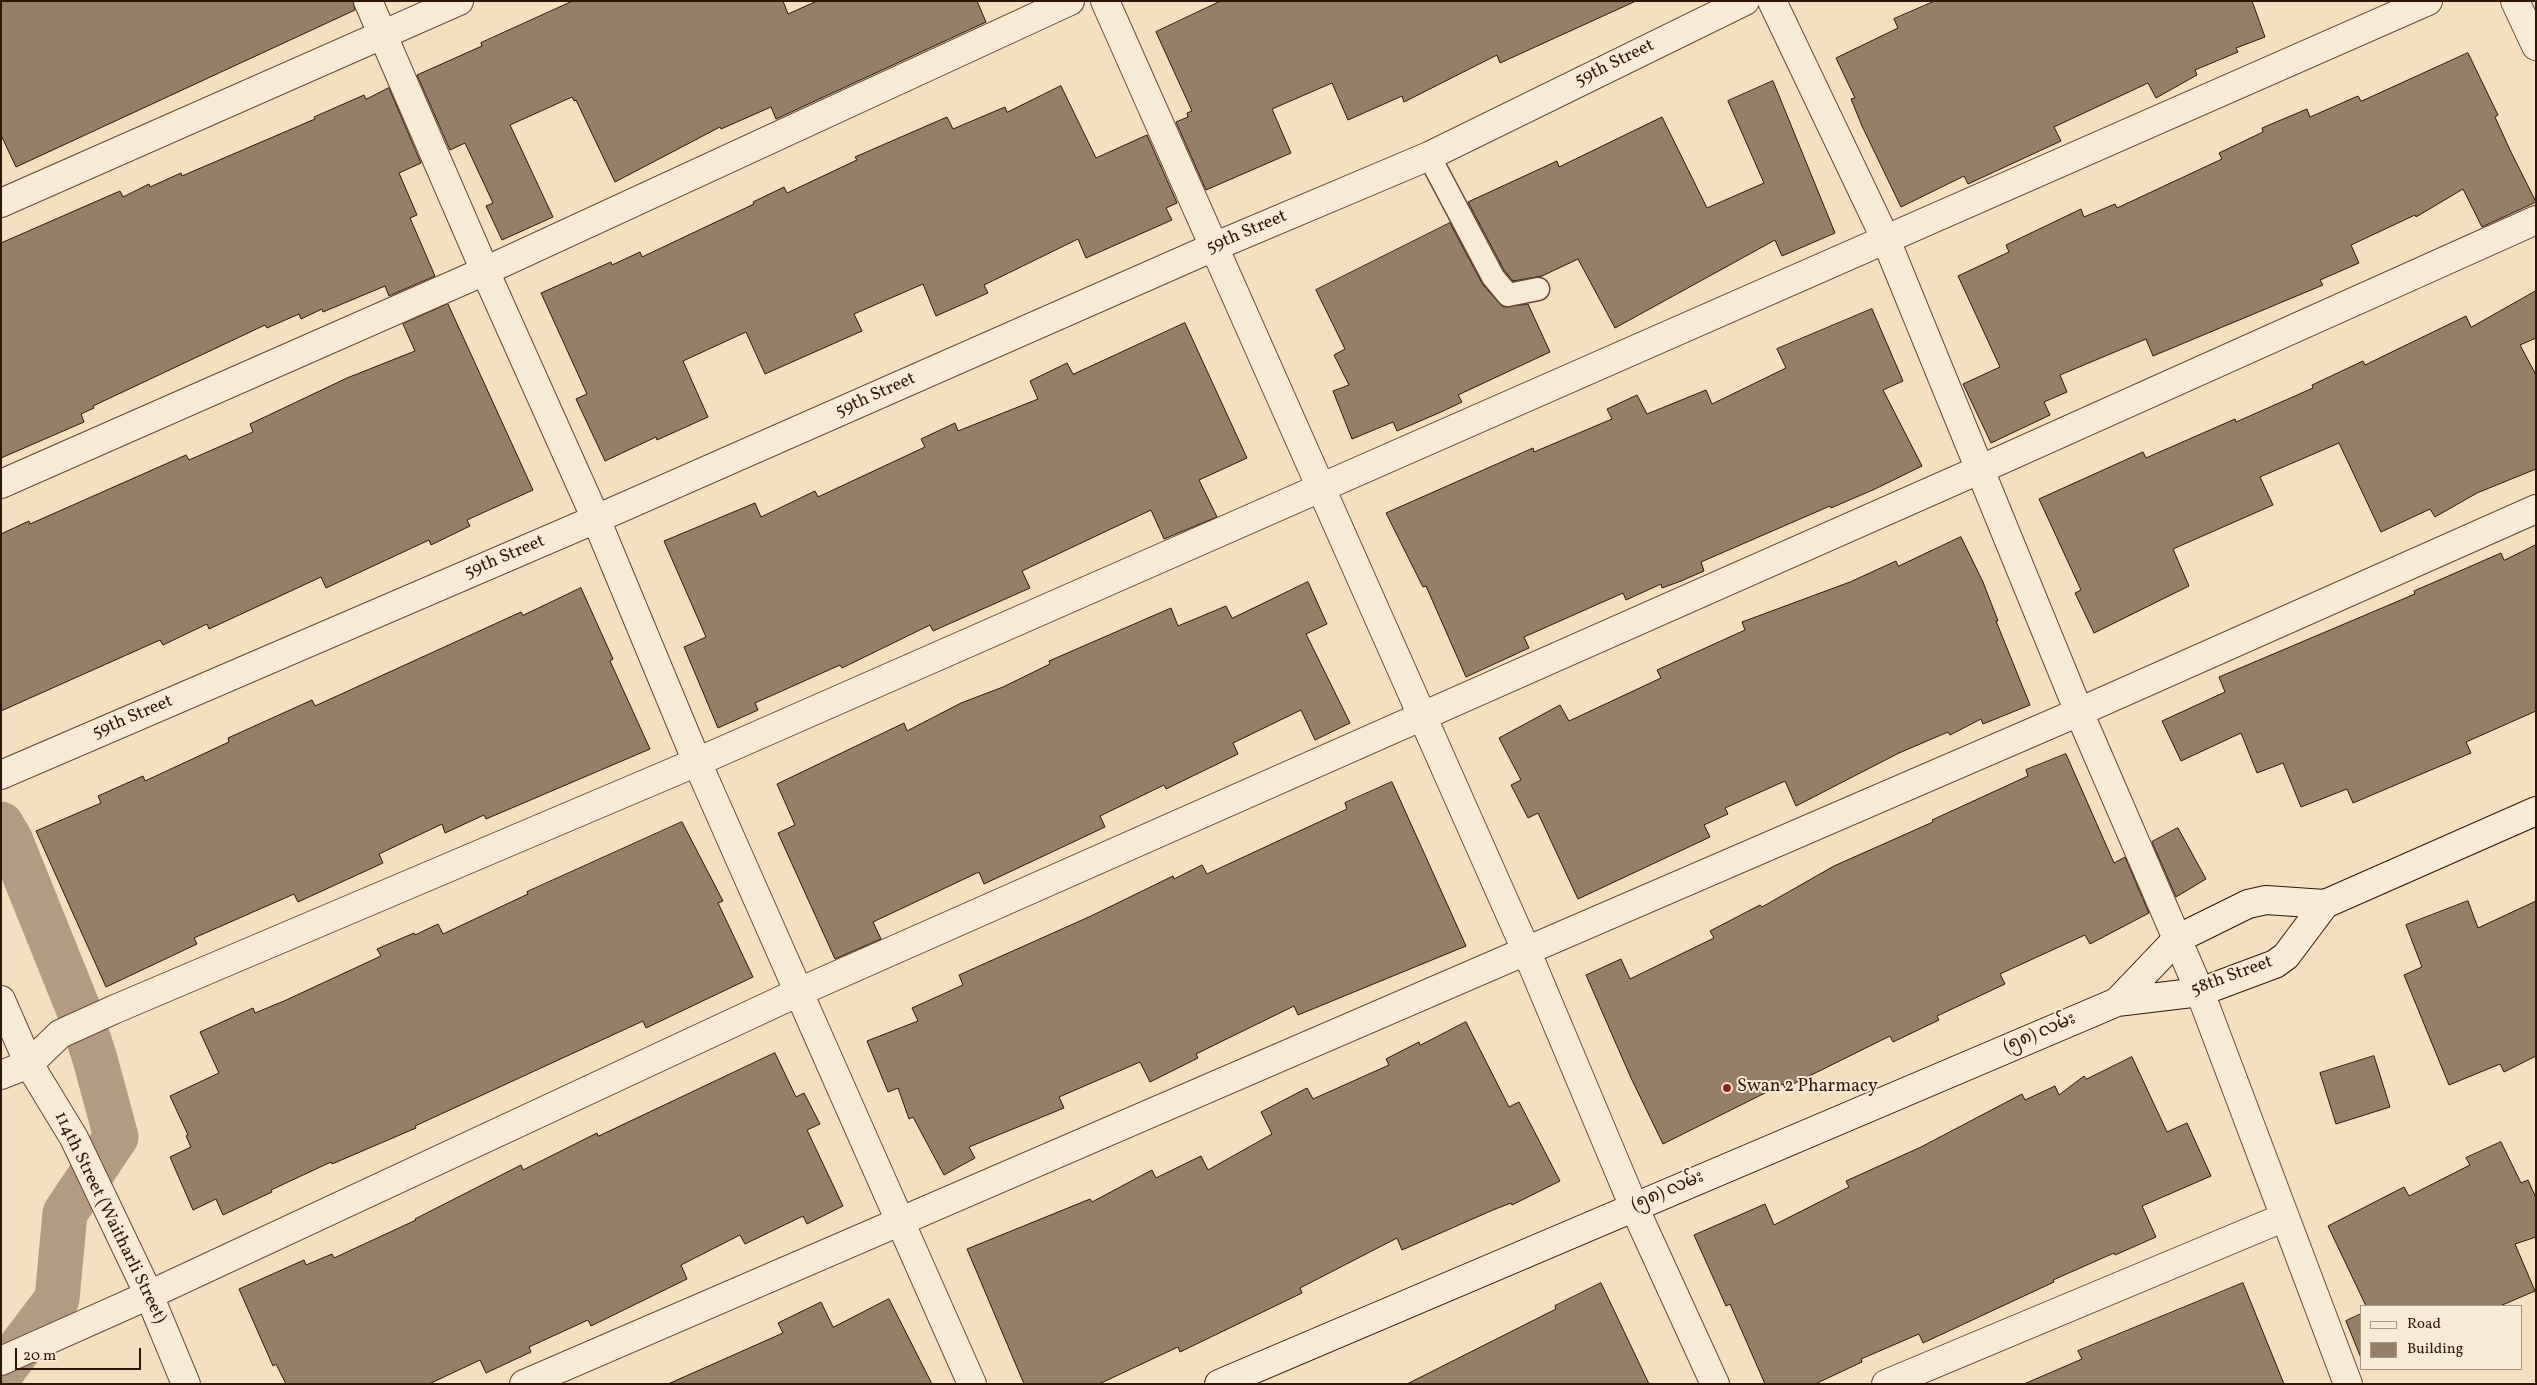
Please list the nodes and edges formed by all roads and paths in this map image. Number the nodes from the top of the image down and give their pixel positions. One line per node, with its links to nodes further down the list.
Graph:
1 (368, 1): 9 (street)
2 (459, 1): 9 (street)
3 (1070, 1): 16 (street)
4 (1106, 1): 15 (street)
5 (1744, 1): 11 (street, 59th Street)
6 (1772, 1): 14 (street)
7 (2428, 1): 14 (street)
8 (2515, 1): 10 (street)
9 (383, 34): 12 (street); 16 (street)
10 (2536, 46)
11 (1429, 156): 15 (street, 59th Street); 17 (lane)
12 (1, 203)
13 (2536, 220): 18 (street)
14 (1886, 240): 18 (street); 20 (street)
15 (1216, 246): 20 (street); 22 (street, 59th Street)
16 (485, 272): 19 (street); 22 (street)
17 (1538, 290)
18 (1981, 468): 23 (street); 24 (street)
19 (1, 484)
20 (1323, 488): 24 (street); 25 (street)
21 (2536, 509): 23 (street)
22 (596, 519): 25 (street); 26 (street, 59th Street)
23 (2079, 712): 29 (street); 30 (street)
24 (1423, 715): 30 (street); 31 (street)
25 (697, 762): 31 (street); 35 (street)
26 (4, 774)
27 (2536, 811): 28 (street, 58th Street)
28 (2326, 904): 29 (street, 58th Street); 32 (street, 58th Street)
29 (2177, 939): 32 (street); 34 (street, 58th Street)
30 (1526, 950): 37 (street); 39 (street)
31 (799, 992): 39 (street); 40 (street)
32 (2200, 992): 34 (street, 58th Street); 38 (street)
33 (1, 1000): 35 (street, 114th Street (Waitharli Street))
34 (2117, 1002): 37 (street, (၅၈) လမ်း)
35 (29, 1064): 36 (street); 40 (street, 114th Street (Waitharli Street))
36 (1, 1075)
37 (1634, 1207): 45 (street, (၅၈) လမ်း); 46 (street)
38 (2285, 1217): 47 (street); 48 (street)
39 (900, 1220): 43 (street); 44 (street)
40 (149, 1295): 41 (street); 42 (street, 114th Street (Waitharli Street))
41 (12, 1356)
42 (186, 1384)
43 (524, 1384)
44 (972, 1384)
45 (1219, 1384)
46 (1715, 1384)
47 (1886, 1384)
48 (2348, 1384)

